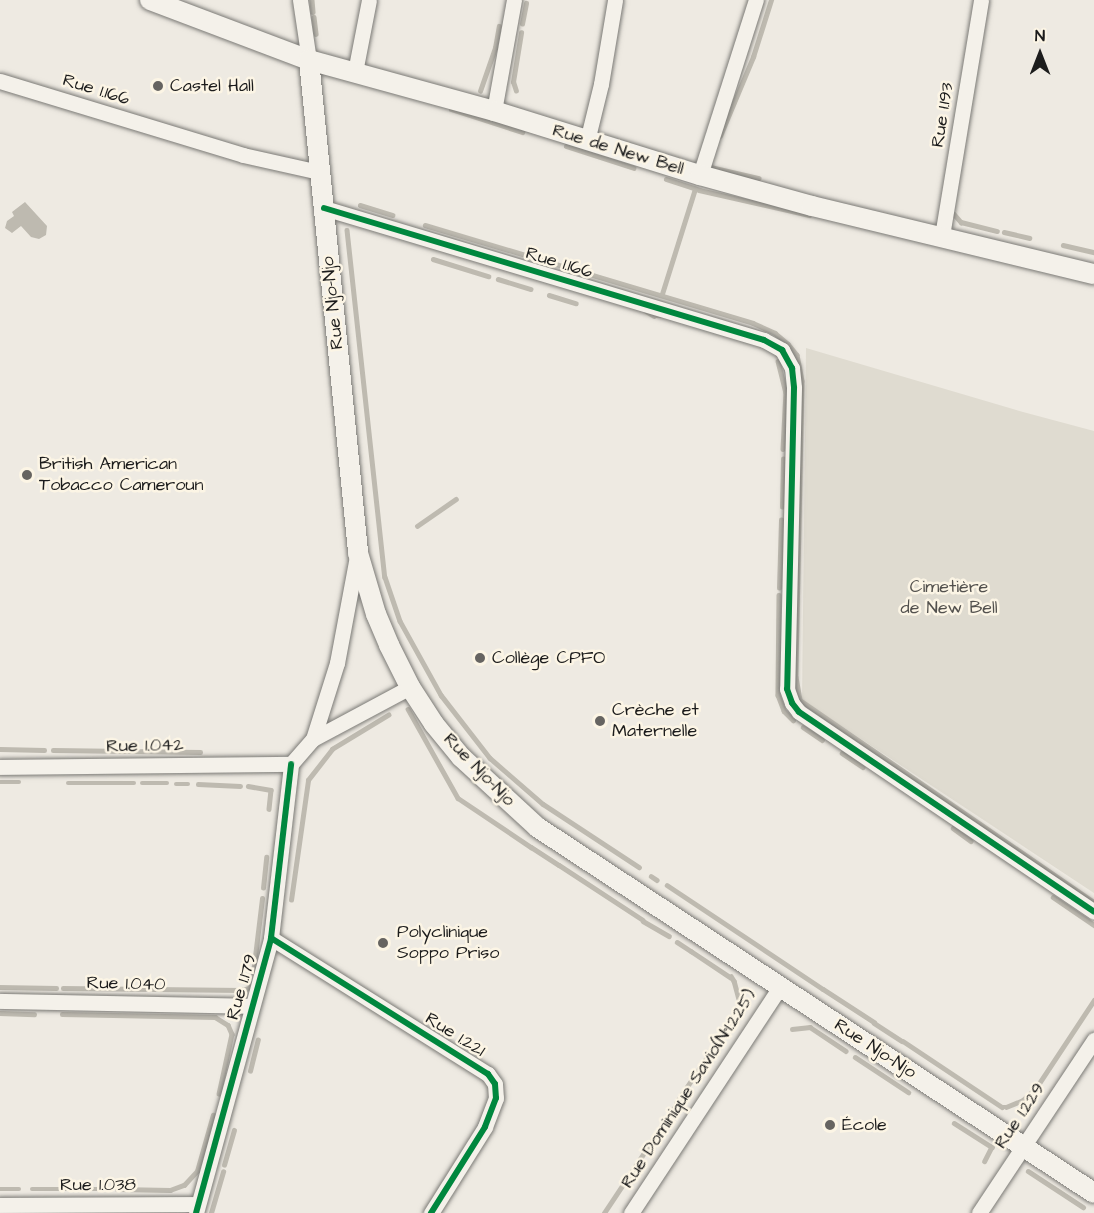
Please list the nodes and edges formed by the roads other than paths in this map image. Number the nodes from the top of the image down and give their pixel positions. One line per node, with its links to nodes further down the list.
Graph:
1 (150, 0): 8 (main road, Rue de New Bell)
2 (300, 0): 8 (street)
3 (369, 0): 9 (street)
4 (514, 0): 11 (street)
5 (615, 0): 12 (street)
6 (756, 0): 14 (street)
7 (981, 0): 16 (street, Rue 1.193)
8 (309, 60): 9 (main road, Rue de New Bell); 13 (main road, Rue Njo-Njo)
9 (356, 72): 11 (main road, Rue de New Bell)
10 (0, 81): 13 (street, Rue 1.166)
11 (494, 111): 12 (main road, Rue de New Bell)
12 (587, 141): 14 (main road, Rue de New Bell)
13 (319, 172): 15 (main road, Rue Njo-Njo)
14 (700, 175): 16 (main road, Rue de New Bell)
15 (324, 208): 18 (main road, Rue Njo-Njo); 23 (street, Rue 1.166)
16 (942, 236): 17 (main road, Rue de New Bell)
17 (1094, 274)
18 (358, 553): 19 (main road, Rue Njo-Njo); 20 (street)
19 (410, 687): 20 (street); 25 (main road, Rue Njo-Njo)
20 (314, 739): 21 (street)
21 (291, 764): 22 (street, Rue 1.042); 24 (street, Rue 1.179)
22 (0, 766)
23 (1094, 912)
24 (271, 938): 27 (street, Rue 1.179); 33 (street, Rue 1.221)
25 (780, 987): 29 (main road, Rue Njo-Njo); 34 (street, Rue Dominique Savio(N°1.225))
26 (0, 1001): 27 (street, Rue 1.040)
27 (252, 1006): 32 (street, Rue 1.179)
28 (1094, 1040): 29 (street, Rue 1.229)
29 (1023, 1147): 30 (main road, Rue Njo-Njo); 35 (street, Rue 1.229)
30 (1094, 1193)
31 (0, 1205): 32 (street, Rue 1.038)
32 (196, 1208)
33 (431, 1213)
34 (631, 1213)
35 (979, 1213)

